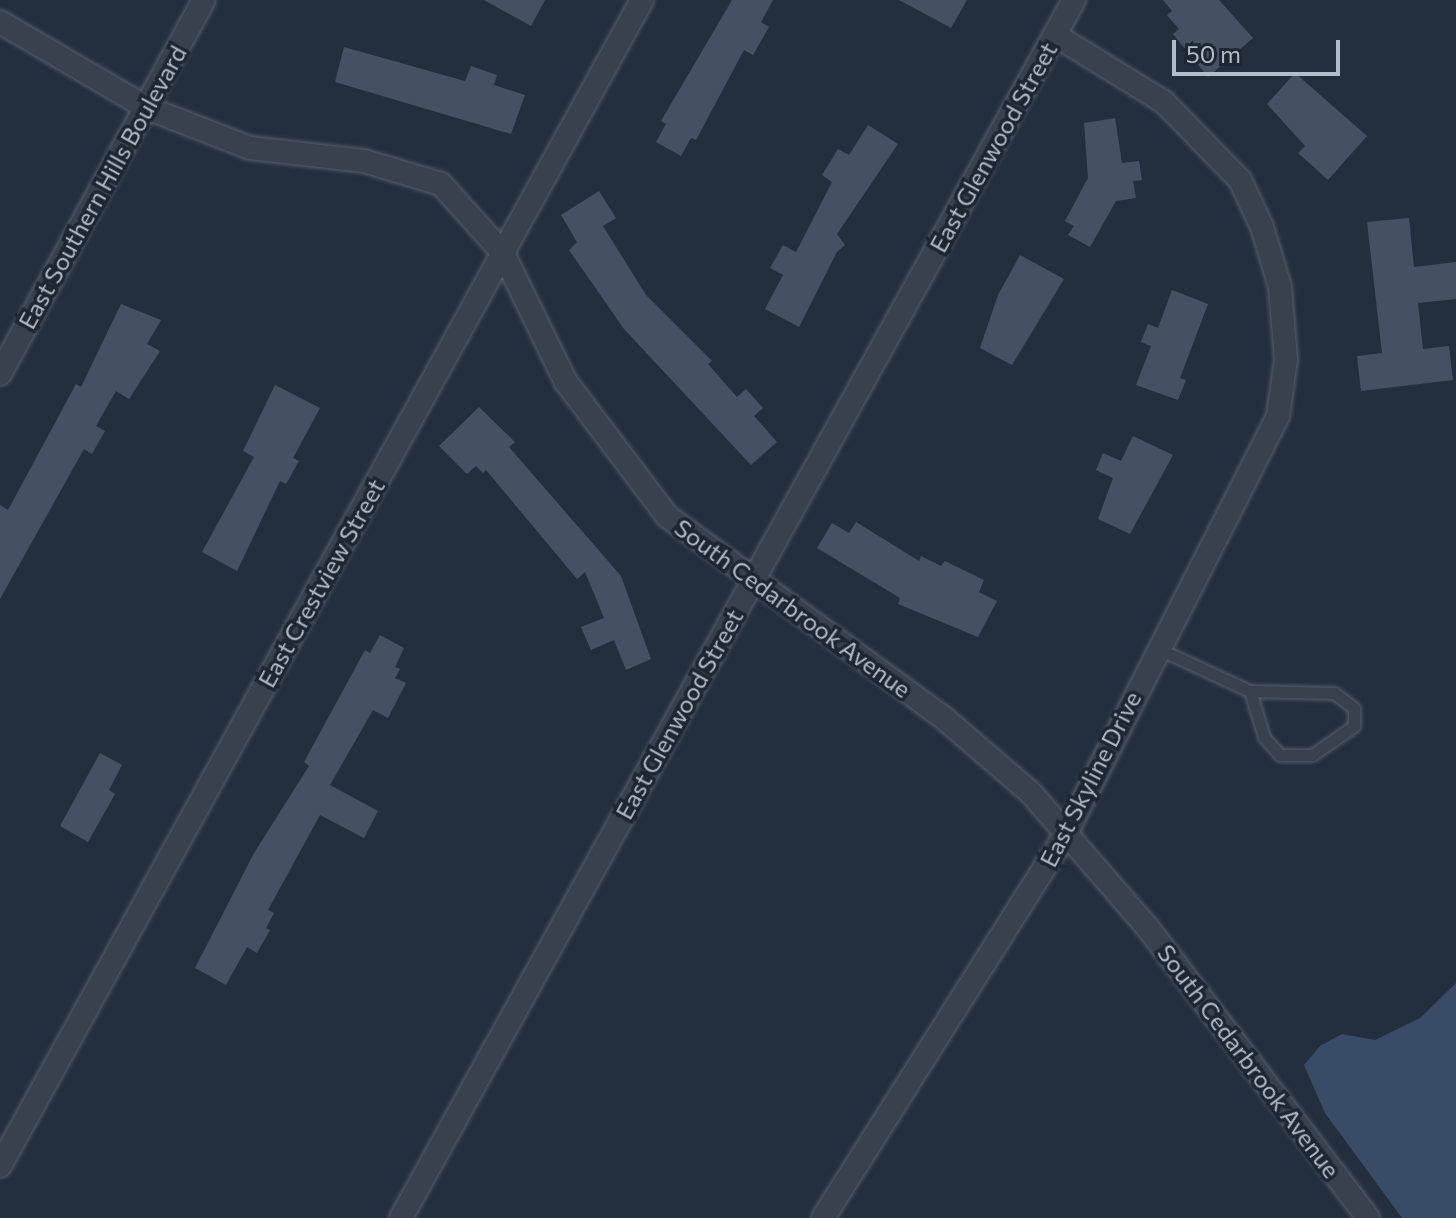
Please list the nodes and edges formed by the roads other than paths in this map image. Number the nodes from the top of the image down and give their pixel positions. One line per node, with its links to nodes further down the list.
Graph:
1 (204, 0): 6 (street, East Southern Hills Boulevard)
2 (642, 0): 7 (street, East Crestview Street)
3 (1074, 0): 5 (street, East Glenwood Street)
4 (0, 22): 6 (street, South Cedarbrook Avenue)
5 (1055, 35): 9 (street, East Glenwood Street); 10 (street, East Skyline Drive)
6 (147, 108): 7 (street, South Cedarbrook Avenue); 8 (street, East Southern Hills Boulevard)
7 (503, 253): 9 (street, South Cedarbrook Avenue); 13 (street, East Crestview Street)
8 (0, 374)
9 (752, 583): 12 (street, South Cedarbrook Avenue); 14 (street, East Glenwood Street)
10 (1158, 649): 11 (lane); 12 (street, East Skyline Drive)
11 (1250, 691): 11 (lane)
12 (1068, 830): 15 (street, East Skyline Drive); 16 (street, South Cedarbrook Avenue)
13 (0, 1166)
14 (401, 1218)
15 (823, 1218)
16 (1368, 1218)

